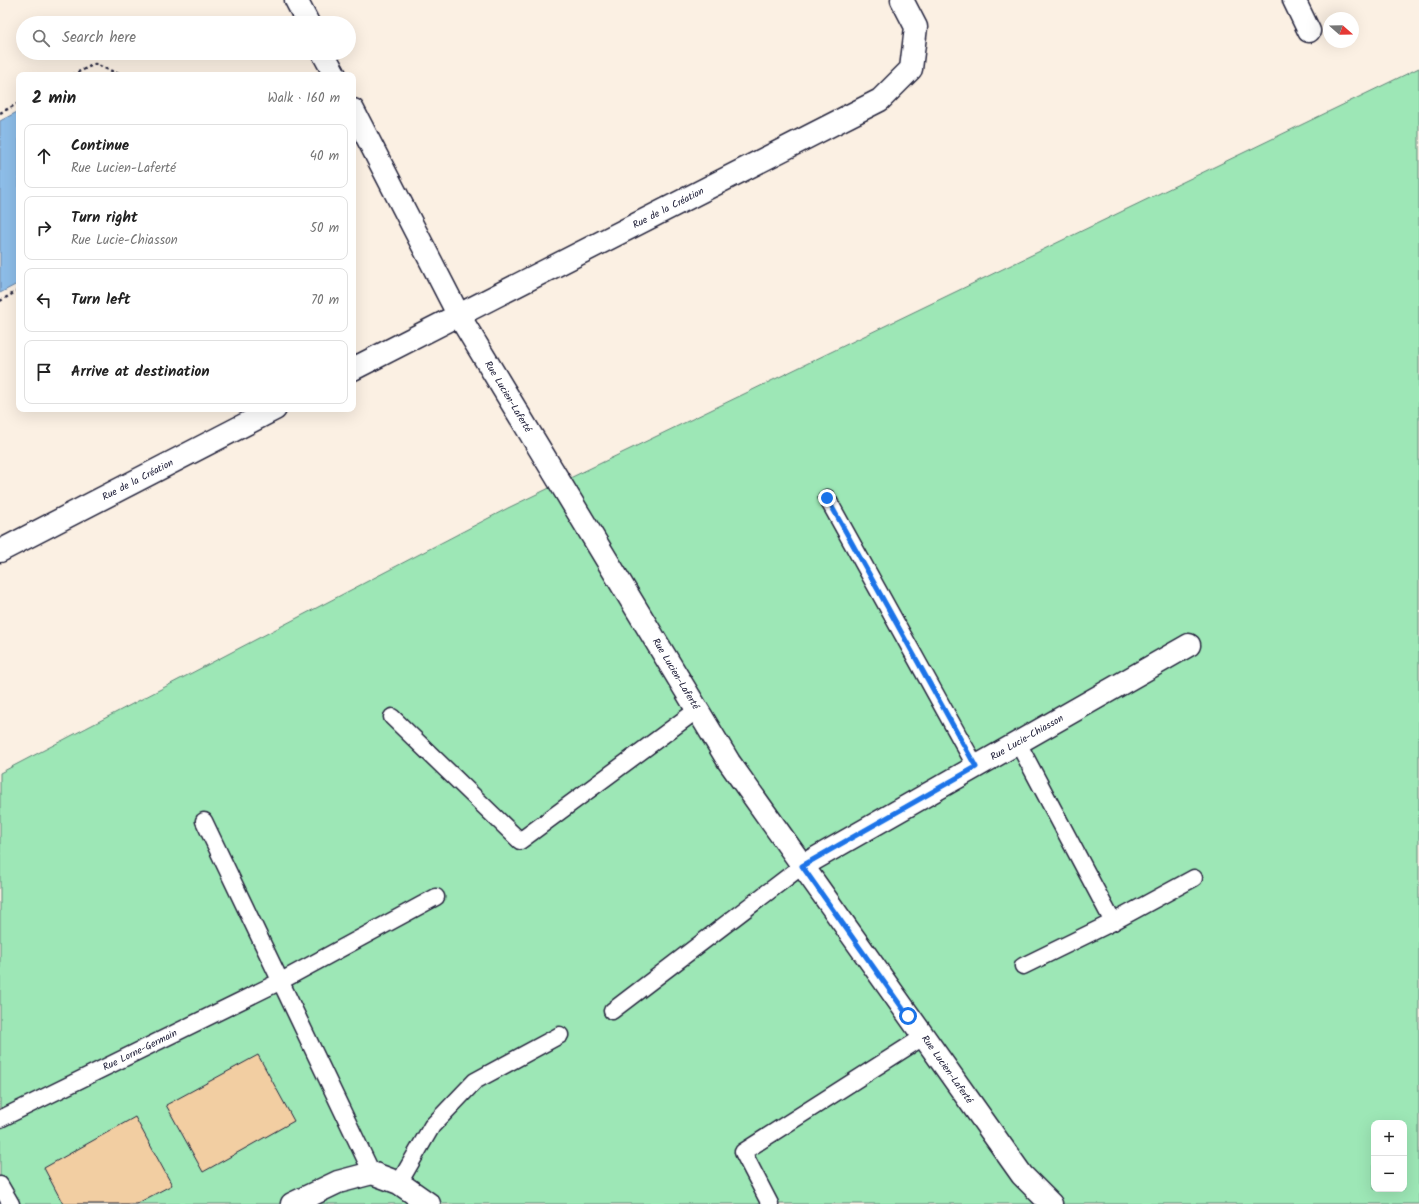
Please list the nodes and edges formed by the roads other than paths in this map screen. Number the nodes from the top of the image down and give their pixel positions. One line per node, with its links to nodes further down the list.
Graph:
1 (296, 0): 4 (street)
2 (902, 0): 9 (street, Rue de la Création)
3 (1294, 0): 5 (street)
4 (304, 16)
5 (1309, 31)
6 (327, 60): 7 (street)
7 (333, 72)
8 (356, 116): 9 (street, Rue Lucien-Laferté)
9 (458, 314): 10 (street, Rue de la Création); 15 (street, Rue Lucien-Laferté)
10 (356, 367)
11 (269, 412): 13 (street, Rue de la Création)
12 (827, 498): 18 (lane)
13 (0, 551)
14 (1189, 645): 17 (street, Rue Lucie-Chiasson)
15 (697, 710): 16 (lane); 20 (street, Rue Lucien-Laferté)
16 (392, 717)
17 (1018, 743): 18 (street, Rue Lucie-Chiasson); 23 (lane)
18 (976, 767): 20 (street, Rue Lucie-Chiasson)
19 (204, 821): 25 (lane)
20 (802, 866): 26 (lane); 28 (street, Rue Lucien-Laferté)
21 (1194, 878): 23 (lane)
22 (436, 897): 25 (lane, Rue Lorne-Germain)
23 (1113, 922): 24 (lane)
24 (1023, 966)
25 (281, 981): 29 (lane, Rue Lorne-Germain); 30 (lane)
26 (612, 1012)
27 (560, 1035): 31 (lane)
28 (923, 1037): 36 (lane); 37 (street, Rue Lucien-Laferté)
29 (0, 1119)
30 (372, 1173): 31 (street); 34 (street)
31 (399, 1183): 35 (street)
32 (0, 1185): 33 (lane)
33 (10, 1204)
34 (292, 1204)
35 (429, 1204)
36 (770, 1204)
37 (1051, 1204)

